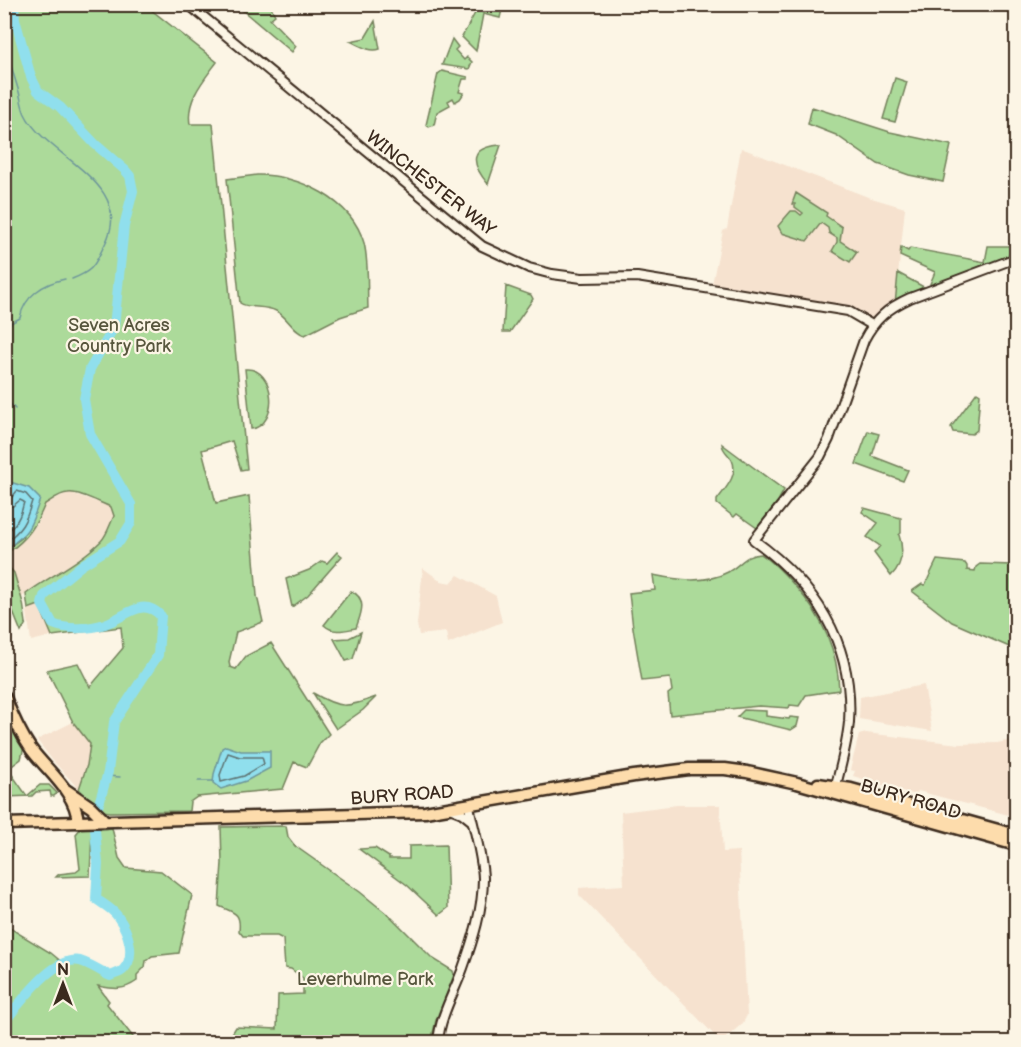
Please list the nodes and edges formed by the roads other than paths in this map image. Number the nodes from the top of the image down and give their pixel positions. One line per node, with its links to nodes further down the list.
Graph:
1 (188, 4): 3 (street, WINCHESTER WAY)
2 (207, 4): 3 (street)
3 (199, 14): 5 (street, WINCHESTER WAY)
4 (1017, 258): 5 (street)
5 (872, 325): 7 (street)
6 (4, 695): 9 (main road)
7 (844, 753): 8 (street); 10 (street)
8 (850, 789): 10 (main road, BURY ROAD); 18 (main road, BURY ROAD)
9 (65, 790): 11 (main road); 16 (main road)
10 (833, 790): 12 (main road, BURY ROAD); 19 (main road, BURY ROAD)
11 (83, 802): 14 (main road); 16 (main road)
12 (469, 806): 13 (main road, BURY ROAD); 15 (street)
13 (452, 809): 14 (main road, BURY ROAD); 15 (street)
14 (105, 821): 16 (main road, BURY ROAD)
15 (472, 821): 20 (street)
16 (82, 822): 17 (main road, BURY ROAD)
17 (4, 824)
18 (1017, 835)
19 (1017, 845)
20 (438, 1042)

